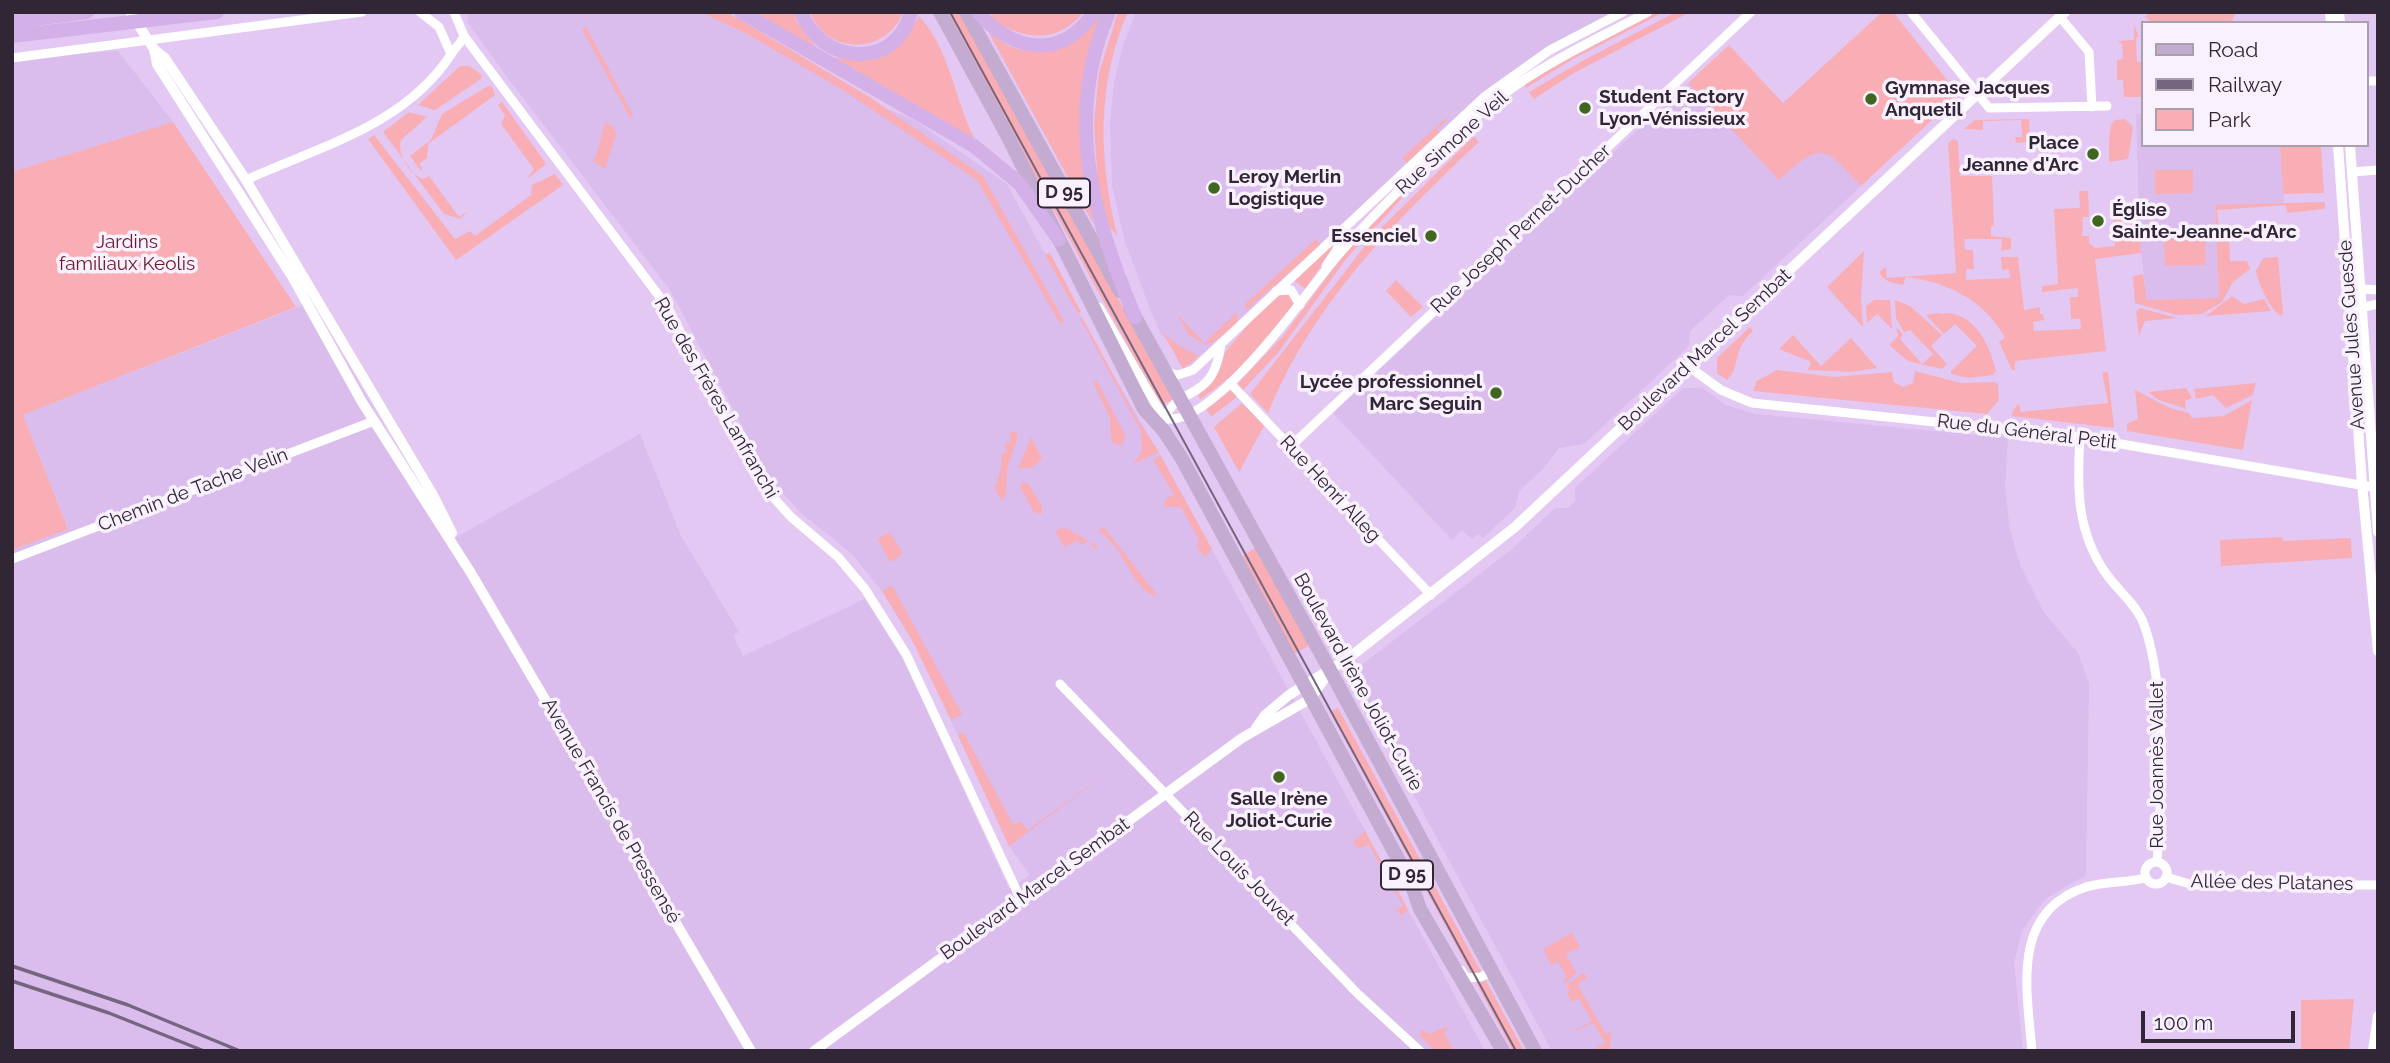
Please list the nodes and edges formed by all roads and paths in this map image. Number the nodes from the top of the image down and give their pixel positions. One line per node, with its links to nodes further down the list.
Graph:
1 (87, 12): 20 (highway)
2 (130, 12): 23 (street, Avenue Francis de Pressensé)
3 (217, 12): 21 (highway)
4 (362, 12): 25 (street)
5 (420, 12): 24 (street)
6 (454, 12): 22 (street, Rue des Frères Lanfranchi)
7 (741, 12): 36 (highway)
8 (801, 12): 9 (highway)
9 (911, 12)
10 (940, 12): 36 (main road, D 95)
11 (966, 12): 44 (main road, Boulevard Irène Joliot-Curie / D 95)
12 (978, 12): 13 (highway)
13 (1094, 12)
14 (1109, 12): 44 (highway)
15 (1623, 12): 35 (street, Rue Simone Veil)
16 (1648, 12): 37 (street, Rue Simone Veil)
17 (1751, 12): 54 (street, Rue Joseph Pernet-Ducher)
18 (1911, 12): 26 (street)
19 (2063, 15): 26 (street, Boulevard Marcel Sembat); 28 (street)
20 (12, 22)
21 (12, 36)
22 (464, 36): 24 (street); 73 (street, Rue des Frères Lanfranchi)
23 (154, 49): 33 (street, Avenue Francis de Pressensé); 34 (street, Avenue Francis de Pressensé)
24 (451, 54): 33 (street)
25 (12, 58)
26 (1976, 95): 28 (street); 46 (street, Boulevard Marcel Sembat)
27 (2108, 106): 28 (street)
28 (2092, 107)
29 (2338, 147): 38 (street, Avenue Jules Guesde)
30 (2350, 147): 32 (street, Avenue Jules Guesde)
31 (2378, 170): 32 (street)
32 (2352, 172): 38 (street, Avenue Jules Guesde)
33 (246, 180): 34 (street); 50 (street, Avenue Francis de Pressensé)
34 (235, 186): 51 (street, Avenue Francis de Pressensé)
35 (1338, 233): 37 (street, Rue Simone Veil); 40 (street, Rue Simone Veil)
36 (1059, 240): 52 (main road, D 95)
37 (1316, 282): 42 (street, Rue Simone Veil)
38 (2354, 288): 39 (street); 43 (street, Avenue Jules Guesde)
39 (2378, 290)
40 (1272, 292): 42 (street); 45 (street, Rue Simone Veil)
41 (2378, 304): 43 (street)
42 (1300, 305): 48 (street, Rue Simone Veil)
43 (2355, 309): 55 (street, Avenue Jules Guesde); 56 (street, Avenue Jules Guesde)
44 (1135, 317): 47 (main road, Boulevard Irène Joliot-Curie / D 95)
45 (1221, 343): 47 (street, Rue Simone Veil); 49 (street)
46 (1688, 366): 53 (street, Rue du Général Petit); 60 (street, Boulevard Marcel Sembat)
47 (1166, 372): 49 (main road, Boulevard Irène Joliot-Curie / D 95)
48 (1230, 383): 49 (street, Rue Simone Veil); 54 (street, Rue Henri Alleg)
49 (1184, 406): 52 (street); 62 (main road, Boulevard Irène Joliot-Curie / D 95)
50 (386, 416): 51 (street); 59 (street, Avenue Francis de Pressensé)
51 (374, 421): 58 (street, Chemin de Tache Velin); 59 (street, Avenue Francis de Pressensé)
52 (1164, 424): 64 (main road, D 95)
53 (2080, 437): 55 (street, Rue du Général Petit); 68 (street, Rue Joannès Vallet)
54 (1290, 447): 60 (street, Rue Henri Alleg)
55 (2362, 484): 56 (street, Rue du Général Petit); 61 (street, Avenue Jules Guesde)
56 (2376, 487): 57 (street, Avenue Jules Guesde)
57 (2378, 532)
58 (12, 559)
59 (471, 573): 76 (street, Avenue Francis de Pressensé)
60 (1431, 595): 62 (street, Boulevard Marcel Sembat)
61 (2378, 651)
62 (1331, 670): 64 (street, Boulevard Marcel Sembat); 65 (street, Boulevard Marcel Sembat); 74 (main road, Boulevard Irène Joliot-Curie / D 95)
63 (1060, 684): 67 (street, Rue Louis Jouvet)
64 (1302, 686): 65 (main road, D 95); 66 (street, Boulevard Marcel Sembat)
65 (1310, 699): 66 (street, Boulevard Marcel Sembat); 71 (main road, D 95)
66 (1256, 728): 67 (street, Boulevard Marcel Sembat)
67 (1165, 793): 73 (street, Boulevard Marcel Sembat); 78 (street, Rue Louis Jouvet)
68 (2157, 862): 69 (street); 70 (street)
69 (2166, 877): 70 (street); 72 (street, Allée des Platanes)
70 (2145, 878): 81 (street)
71 (1411, 883): 74 (street); 79 (main road, D 95)
72 (2378, 885)
73 (1021, 900): 77 (street, Boulevard Marcel Sembat)
74 (1492, 971): 80 (main road, Boulevard Irène Joliot-Curie / D 95)
75 (2378, 1019): 82 (street)
76 (751, 1051)
77 (814, 1051)
78 (1420, 1051)
79 (1503, 1051)
80 (1535, 1051)
81 (2032, 1051)
82 (2373, 1051)

